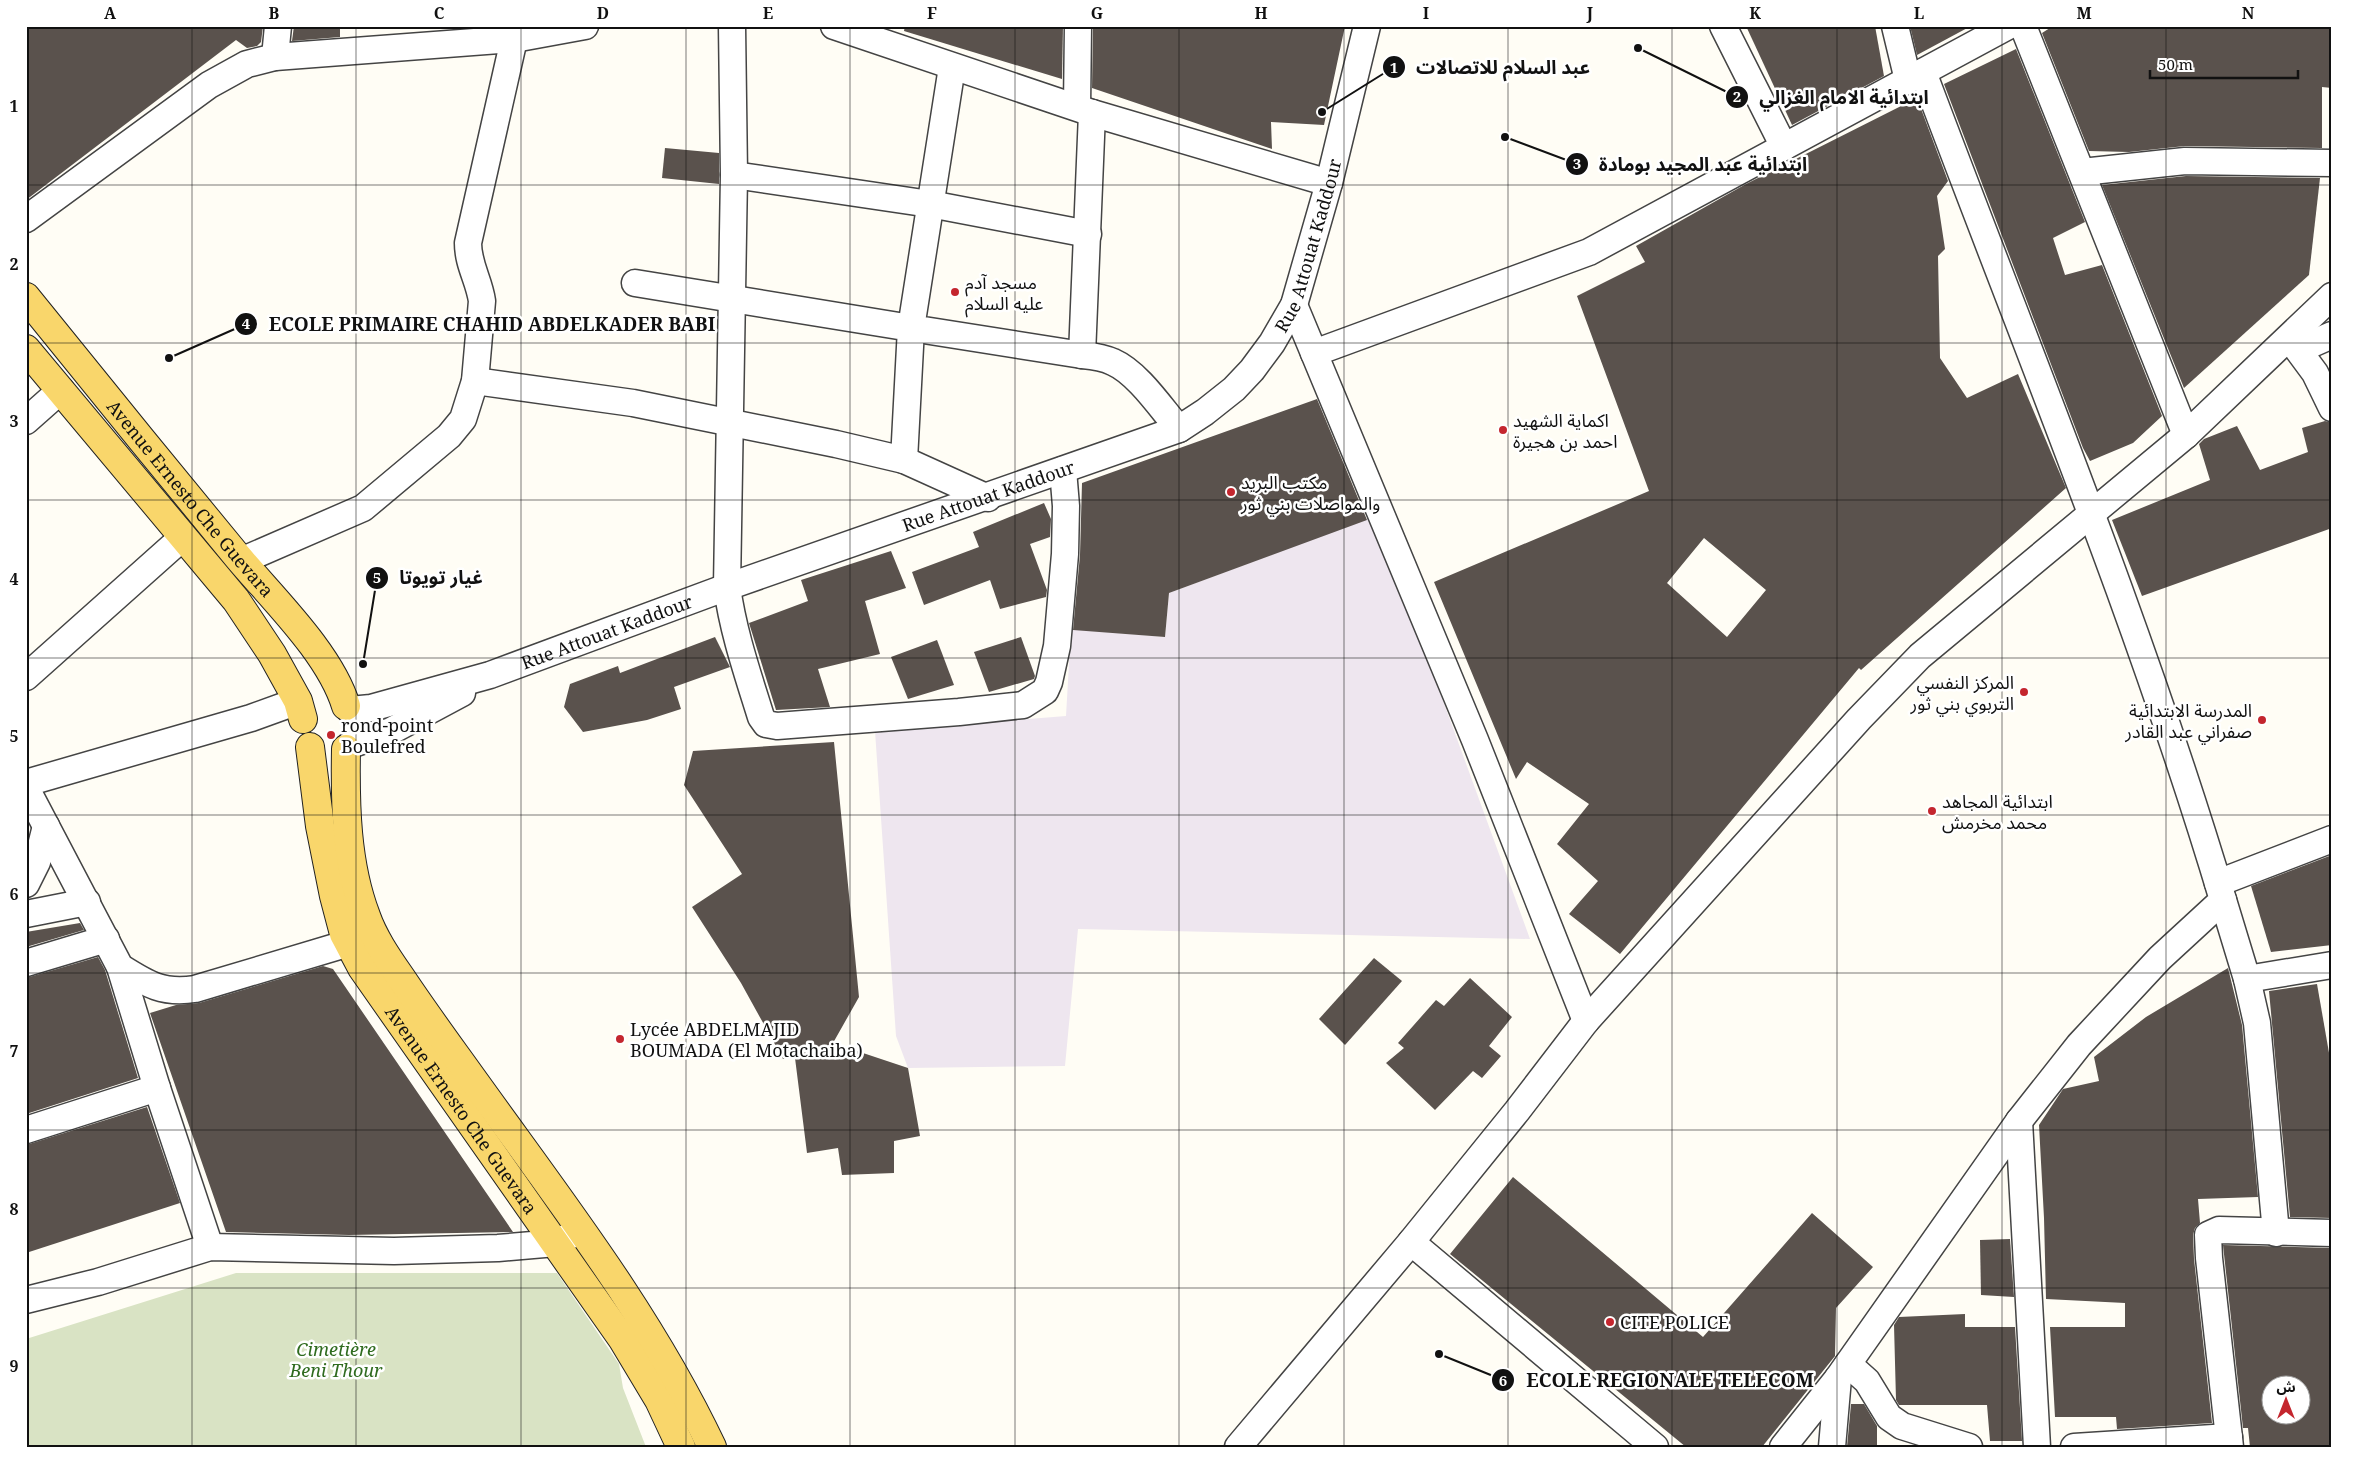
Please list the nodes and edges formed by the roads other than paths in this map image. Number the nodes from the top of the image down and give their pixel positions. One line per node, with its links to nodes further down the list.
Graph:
1 (278, 26): 12 (street)
2 (585, 26): 11 (street)
3 (732, 26): 19 (street)
4 (834, 26): 13 (street)
5 (1078, 26): 15 (street)
6 (1367, 26): 20 (street, Rue Attouat Kaddour)
7 (1723, 26): 16 (street)
8 (1895, 26): 14 (street)
9 (2008, 26): 14 (street)
10 (2024, 26): 18 (street)
11 (529, 33): 12 (street); 35 (street)
12 (275, 57): 22 (street)
13 (952, 67): 15 (street); 21 (street)
14 (1915, 76): 16 (street); 45 (street)
15 (1085, 110): 20 (street); 23 (street)
16 (1784, 147): 33 (street)
17 (2332, 162): 18 (street)
18 (2082, 172): 41 (street)
19 (734, 175): 21 (street); 27 (street)
20 (1329, 183): 28 (street, Rue Attouat Kaddour)
21 (930, 204): 23 (street); 29 (street)
22 (26, 219)
23 (1088, 234): 34 (street)
24 (635, 283): 27 (street)
25 (2332, 296): 31 (street)
26 (26, 297): 47 (main road, Avenue Ernesto Che Guevara)
27 (733, 300): 29 (street); 39 (street)
28 (1294, 305): 33 (street); 40 (street, Rue Attouat Kaddour)
29 (911, 328): 34 (street); 42 (street)
30 (2332, 335): 31 (street)
31 (2292, 345): 37 (street); 41 (street)
32 (26, 349): 36 (main road, Avenue Ernesto Che Guevara)
33 (1314, 353): 68 (street)
34 (1082, 354): 40 (street)
35 (476, 381): 39 (street); 47 (street)
36 (61, 390): 38 (street); 46 (main road, Avenue Ernesto Che Guevara)
37 (2332, 408)
38 (26, 421)
39 (730, 423): 42 (street); 48 (street)
40 (1179, 429): 43 (street, Rue Attouat Kaddour)
41 (2186, 435): 45 (street)
42 (904, 460): 44 (street)
43 (1063, 470): 44 (street, Rue Attouat Kaddour); 48 (street)
44 (988, 498): 48 (street, Rue Attouat Kaddour)
45 (2091, 514): 60 (street); 68 (street)
46 (183, 537): 50 (street); 52 (main road, Avenue Ernesto Che Guevara)
47 (241, 560): 51 (main road, Avenue Ernesto Che Guevara)
48 (727, 587): 49 (street, Rue Attouat Kaddour)
49 (490, 675): 51 (street, Rue Attouat Kaddour); 54 (street)
50 (26, 677)
51 (352, 708): 52 (main road); 54 (main road)
52 (301, 710): 53 (main road); 55 (street)
53 (310, 747): 54 (main road); 63 (main road, Avenue Ernesto Che Guevara)
54 (348, 747): 72 (main road, Avenue Ernesto Che Guevara)
55 (26, 783)
56 (26, 788): 57 (street)
57 (46, 826): 59 (street); 61 (street)
58 (2332, 839): 60 (street)
59 (26, 884)
60 (2221, 892): 67 (street); 70 (street)
61 (87, 902): 62 (street); 64 (street)
62 (26, 914)
63 (349, 943): 64 (street); 76 (main road, Avenue Ernesto Che Guevara)
64 (113, 951): 65 (street); 69 (street)
65 (26, 963)
66 (2332, 965): 67 (street)
67 (2247, 979): 73 (street)
68 (1586, 1021): 75 (street)
69 (157, 1088): 71 (street); 77 (street)
70 (2019, 1121): 79 (street); 88 (street)
71 (26, 1130)
72 (582, 1230): 76 (street); 83 (main road, Avenue Ernesto Che Guevara)
73 (2276, 1233): 74 (street); 80 (street)
74 (2332, 1233)
75 (1411, 1242): 84 (street); 85 (street)
76 (556, 1243): 77 (street); 82 (main road, Avenue Ernesto Che Guevara)
77 (210, 1247): 78 (street)
78 (26, 1300)
79 (1843, 1371): 81 (street); 86 (street); 87 (street)
80 (2230, 1442): 89 (street)
81 (1955, 1445)
82 (681, 1447)
83 (712, 1447)
84 (1238, 1447)
85 (1655, 1447)
86 (1783, 1447)
87 (1832, 1447)
88 (2037, 1447)
89 (2074, 1447)

